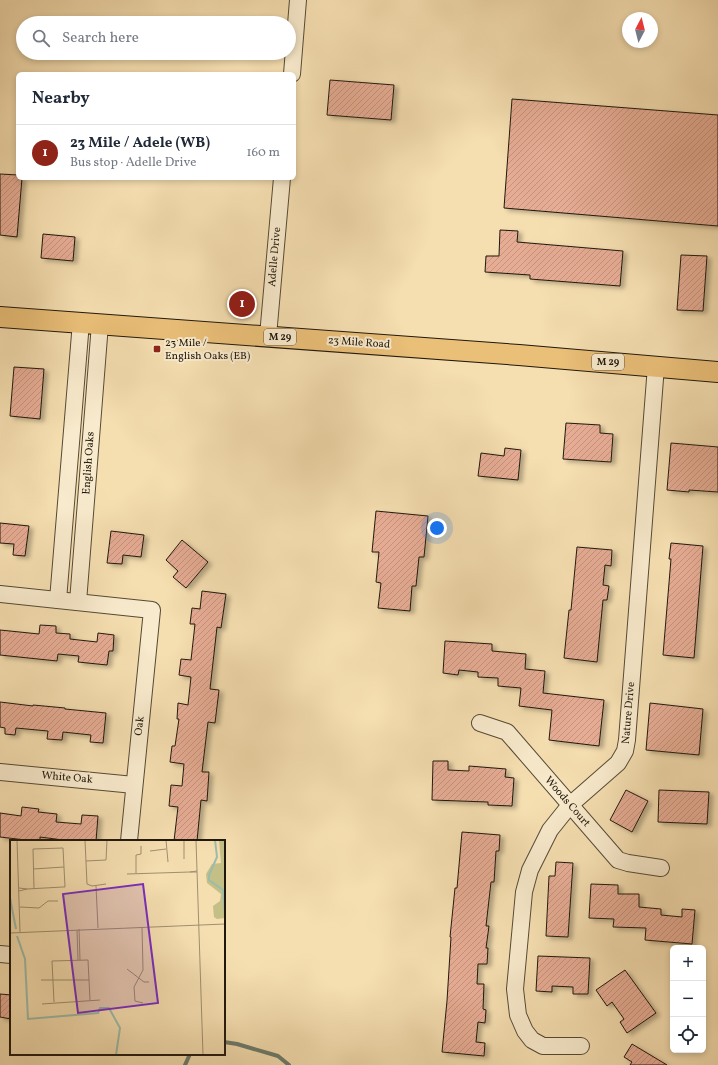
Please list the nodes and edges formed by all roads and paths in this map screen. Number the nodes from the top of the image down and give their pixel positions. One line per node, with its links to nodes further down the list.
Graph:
1 (298, 0): 2 (street)
2 (296, 25)
3 (293, 60): 4 (street)
4 (292, 72)
5 (282, 180): 8 (street, Adelle Drive)
6 (0, 317): 7 (main road, 23 Mile Road / M 29)
7 (91, 323): 8 (main road, 23 Mile Road / M 29); 12 (street, English Oaks); 13 (street, English Oaks)
8 (268, 336): 9 (main road, 23 Mile Road / M 29)
9 (656, 366): 10 (main road, 23 Mile Road / M 29); 17 (street, Nature Drive)
10 (718, 372)
11 (0, 594): 12 (street)
12 (58, 600): 13 (street)
13 (78, 602): 16 (street, Oak)
14 (480, 723): 17 (street, Woods Court)
15 (0, 772): 16 (street, White Oak)
16 (134, 785): 18 (street, Oak)
17 (570, 805): 19 (street, Woods Court); 22 (street, Nature Drive)
18 (130, 840)
19 (661, 868)
20 (0, 954): 21 (street)
21 (10, 955)
22 (581, 1046)

